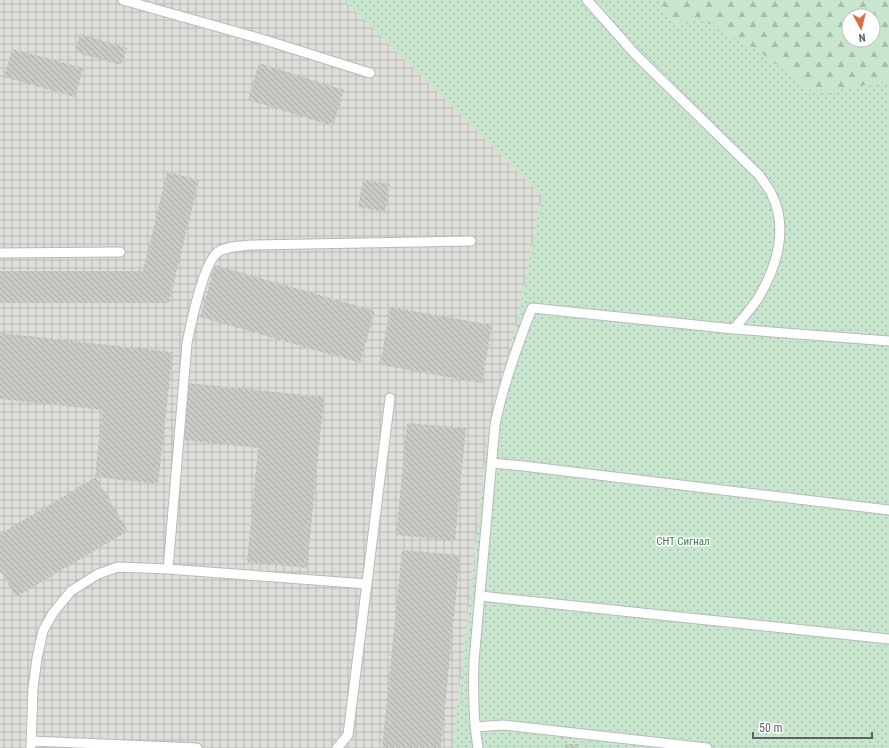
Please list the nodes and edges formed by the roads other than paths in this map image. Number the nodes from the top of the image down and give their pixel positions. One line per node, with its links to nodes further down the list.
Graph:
1 (124, 0): 3 (lane)
2 (586, 0): 7 (lane)
3 (370, 73)
4 (471, 241): 12 (lane)
5 (120, 252): 6 (lane)
6 (0, 253)
7 (734, 329): 8 (lane); 10 (lane)
8 (889, 342)
9 (390, 398): 13 (lane)
10 (492, 463): 11 (lane); 14 (lane)
11 (889, 510)
12 (168, 570): 13 (lane); 17 (lane)
13 (367, 584): 19 (lane)
14 (480, 596): 15 (lane); 16 (lane)
15 (889, 639)
16 (475, 727): 20 (lane); 21 (lane)
17 (31, 744): 18 (lane)
18 (197, 748)
19 (337, 748)
20 (478, 748)
21 (707, 748)

